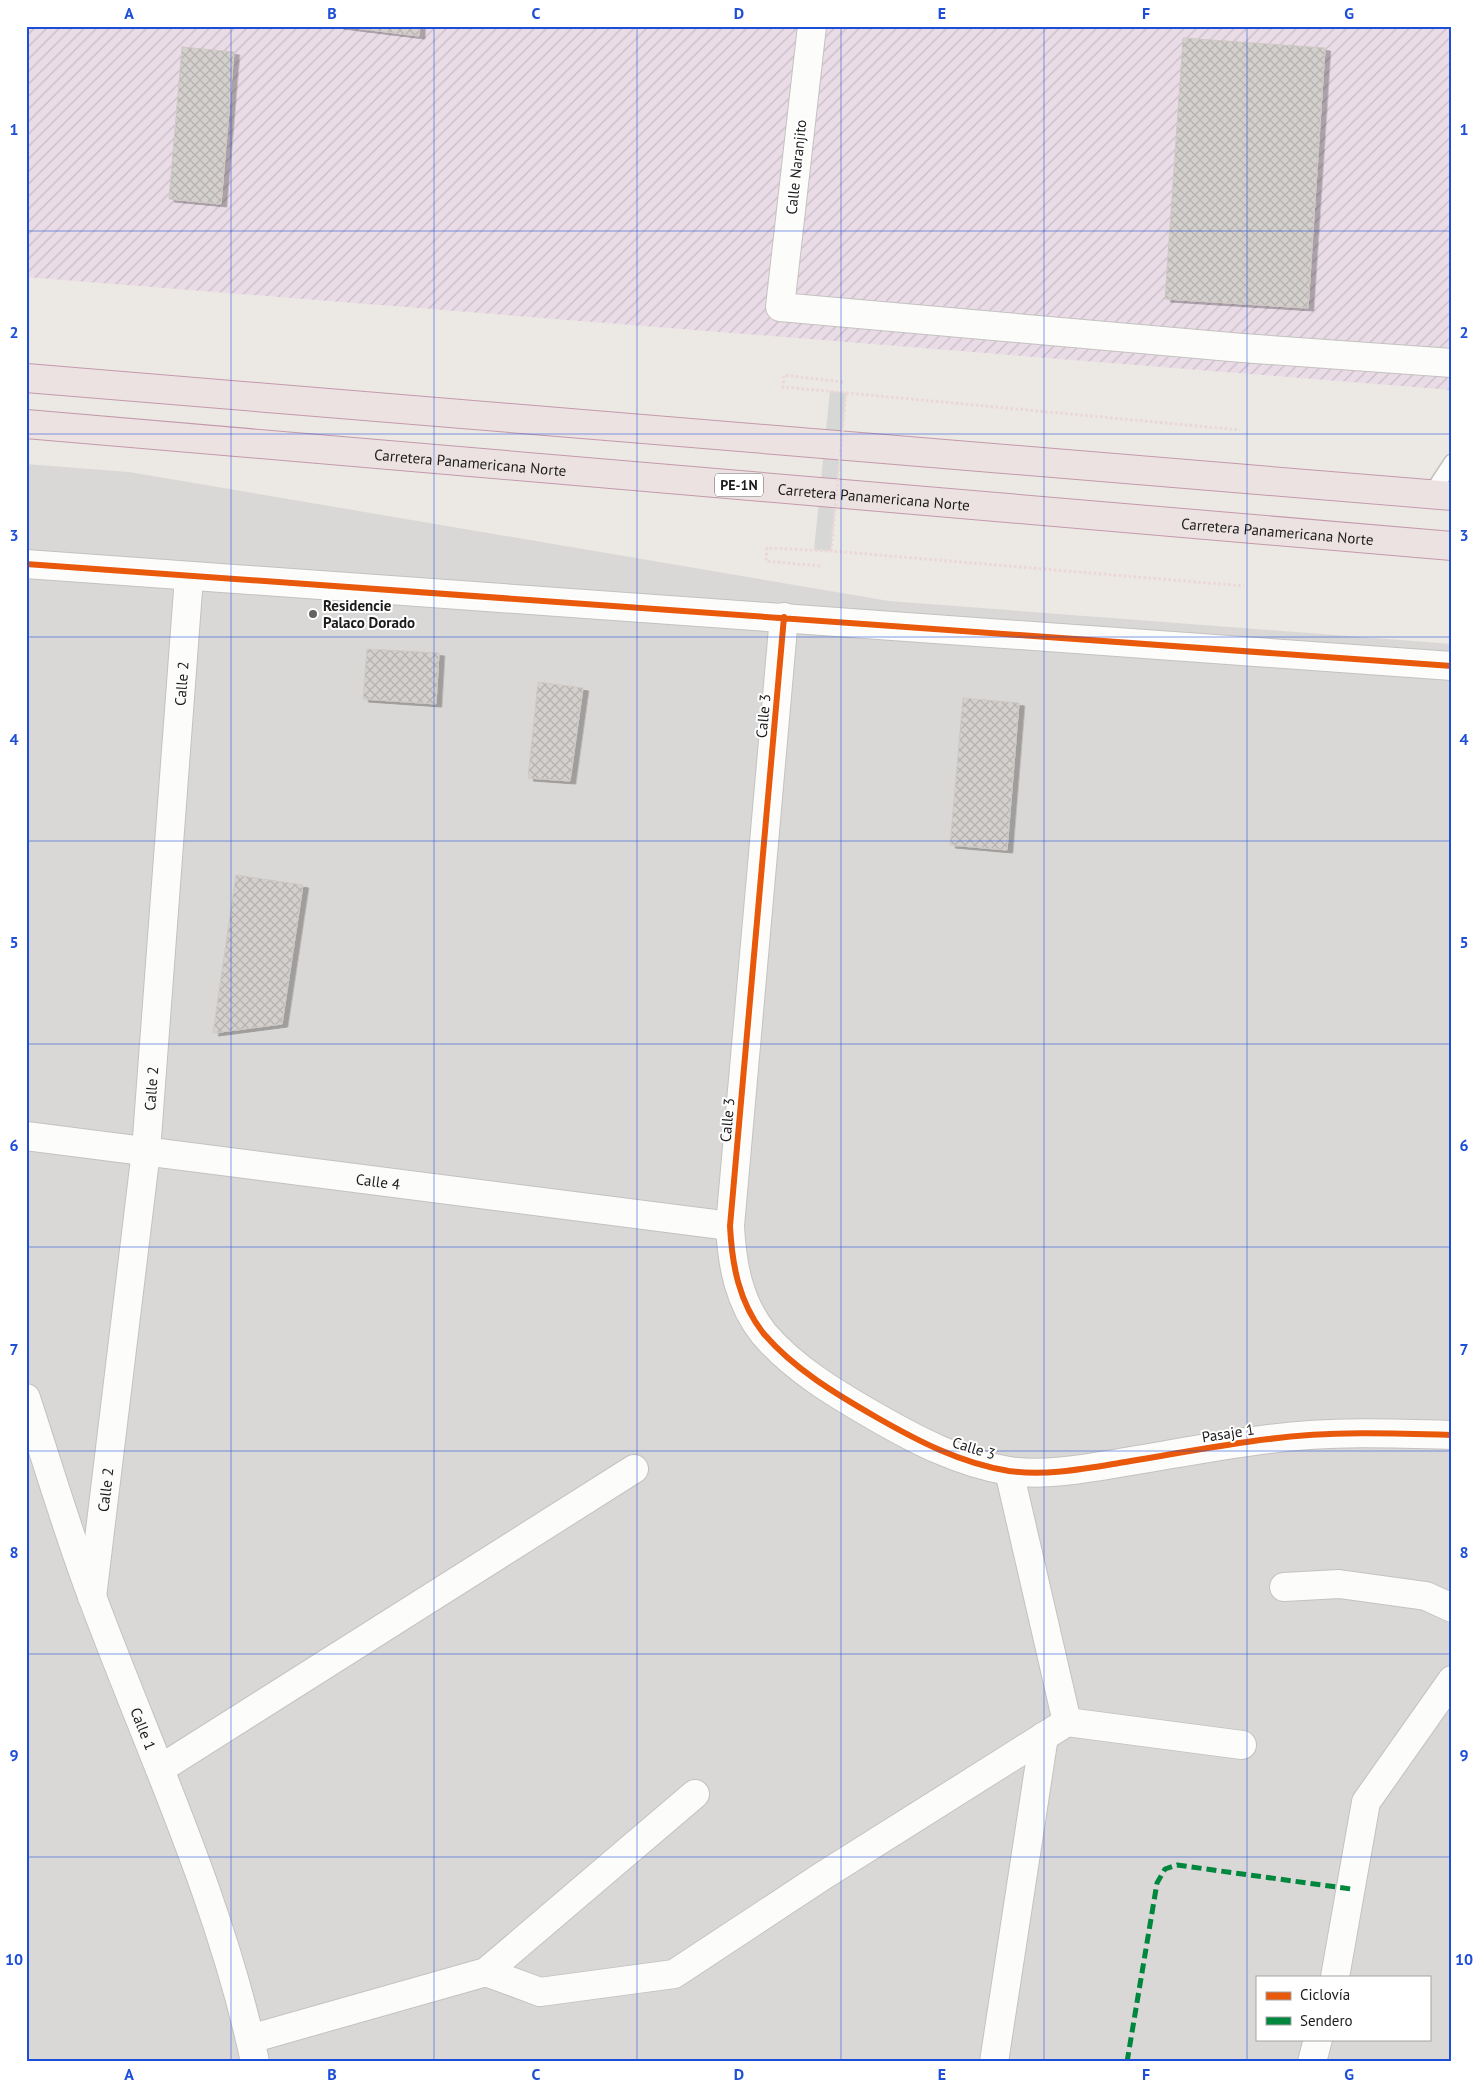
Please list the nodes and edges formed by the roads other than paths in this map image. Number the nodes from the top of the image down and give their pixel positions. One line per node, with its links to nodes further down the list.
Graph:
1 (812, 26): 2 (street, Calle Naranjito)
2 (1452, 363)
3 (26, 378): 6 (highway)
4 (26, 424): 7 (highway, Carretera Panamericana Norte / PE-1N)
5 (1452, 462): 6 (lane)
6 (1442, 495)
7 (1452, 546)
8 (26, 564): 9 (street)
9 (188, 576): 10 (street); 13 (street, Calle 2)
10 (784, 617): 11 (street); 14 (street, Calle 3)
11 (1452, 666)
12 (26, 1136): 13 (street, Calle 4)
13 (146, 1151): 14 (street, Calle 4); 20 (street, Calle 2)
14 (730, 1226): 18 (street, Calle 3)
15 (26, 1398): 20 (street, Calle 1)
16 (1452, 1435): 18 (street, Pasaje 1)
17 (634, 1469): 25 (street)
18 (1009, 1471): 23 (street)
19 (1284, 1587): 21 (street)
20 (92, 1598): 25 (street, Calle 1)
21 (1452, 1608)
22 (1452, 1680): 28 (street)
23 (1056, 1729): 24 (street); 27 (street); 31 (street)
24 (1242, 1745)
25 (160, 1770): 30 (street, Calle 1)
26 (695, 1794): 27 (street)
27 (486, 1972): 30 (street)
28 (1334, 1976)
29 (1318, 2040): 32 (street)
30 (253, 2050)
31 (994, 2062)
32 (1312, 2062)

